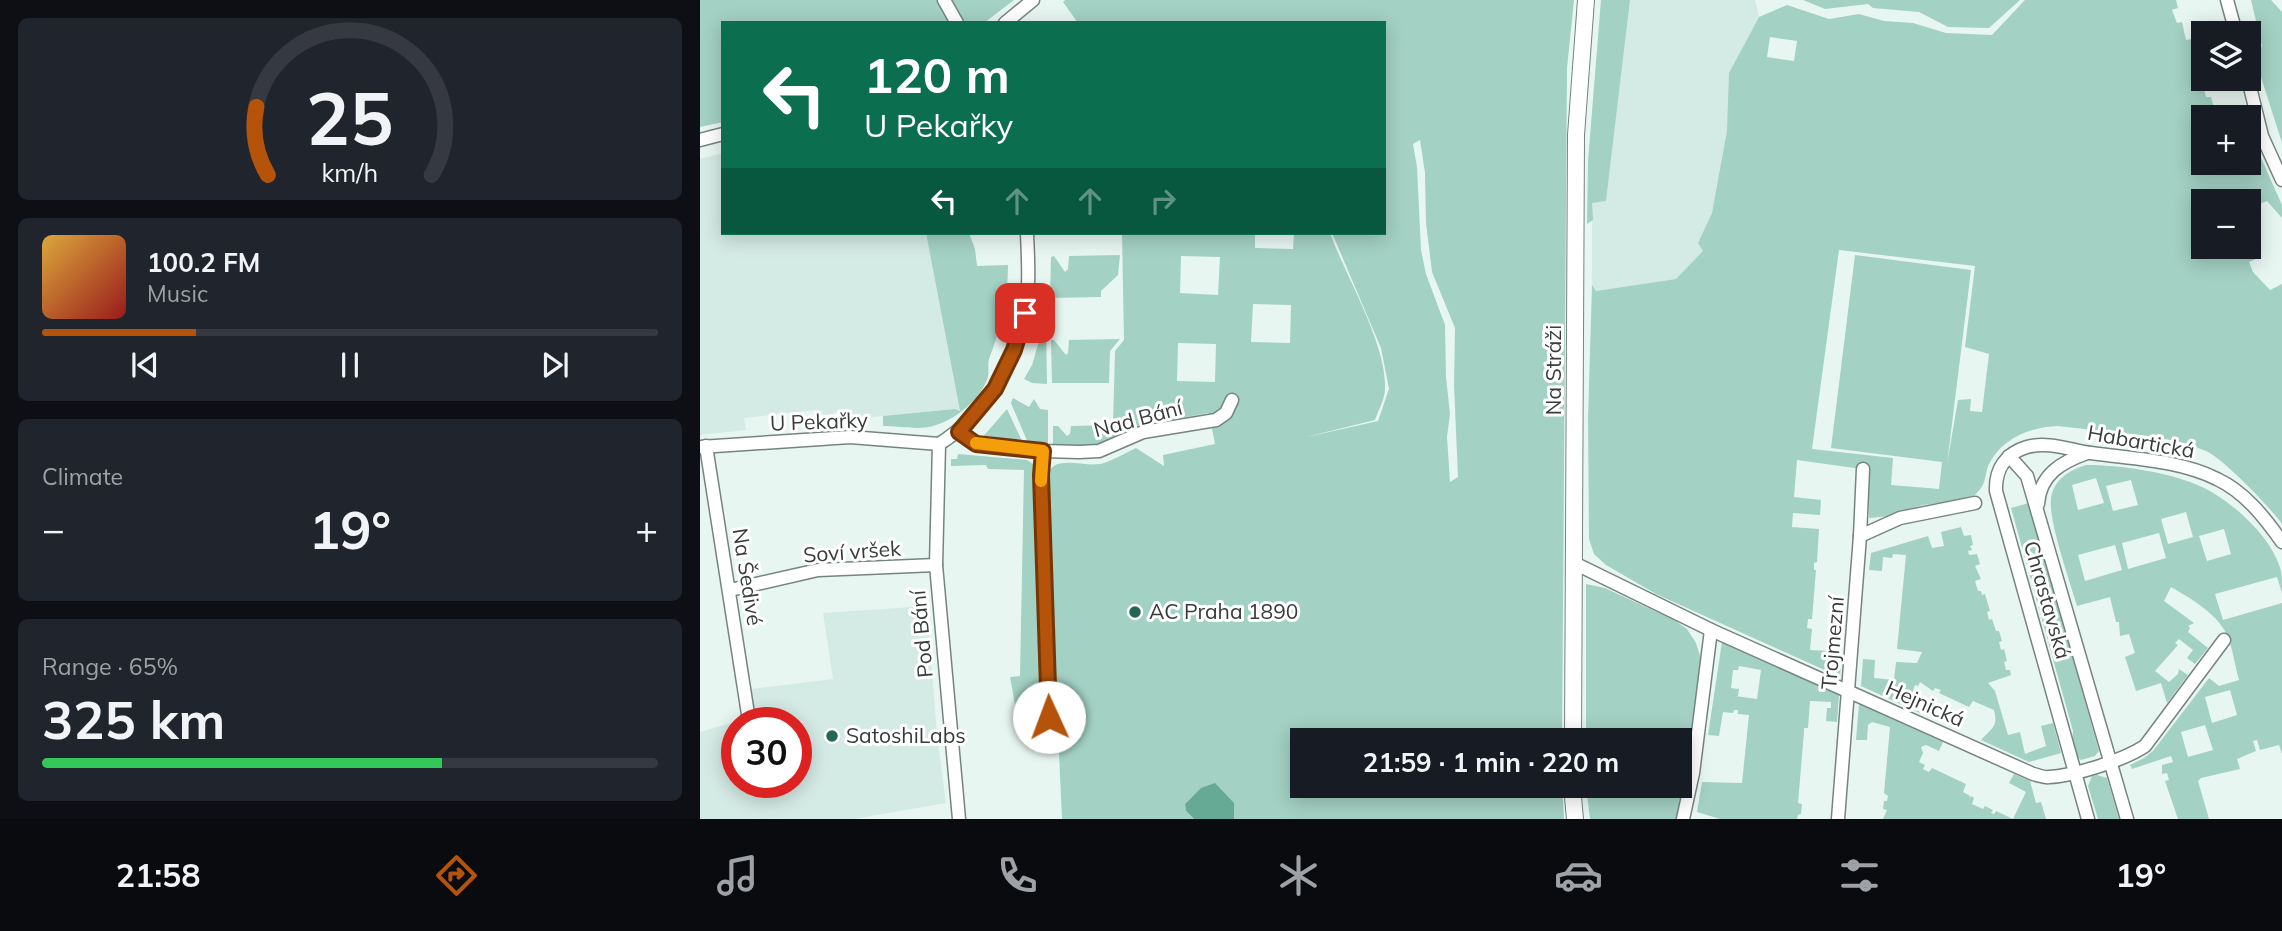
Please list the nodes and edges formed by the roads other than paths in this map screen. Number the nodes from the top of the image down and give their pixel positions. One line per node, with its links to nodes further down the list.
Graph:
1 (944, 0): 5 (street)
2 (1033, 0): 6 (street)
3 (1586, 0): 25 (street, Na Stráži)
4 (2227, 0): 7 (street)
5 (956, 21)
6 (1007, 21)
7 (2233, 21)
8 (2251, 91): 11 (street)
9 (721, 134): 10 (street)
10 (700, 139)
11 (2282, 180)
12 (1027, 235): 14 (street)
13 (1232, 400): 17 (street, Nad Bání)
14 (959, 432): 15 (street); 17 (street)
15 (939, 444): 16 (street, U Pekařky); 26 (street, Pod Bání)
16 (703, 447): 27 (street, Na Šedivé)
17 (1043, 451): 33 (street)
18 (2088, 453): 19 (street, Habartická); 22 (street, Chrastavská); 24 (street, Habartická)
19 (2009, 456): 22 (street, Chrastavská); 35 (street, Chrastavská)
20 (1863, 470): 23 (street, Trojmezní)
21 (1976, 503): 23 (street)
22 (2038, 511): 34 (street, Chrastavská)
23 (1860, 536): 30 (street, Trojmezní)
24 (2282, 542)
25 (1574, 563): 28 (street, Hejnická); 32 (street, Na Stráži)
26 (936, 565): 27 (street, Soví vršek); 37 (street, Pod Bání)
27 (730, 590): 31 (street, Na Šedivé)
28 (1711, 630): 30 (street, Hejnická); 39 (street)
29 (2224, 640): 34 (street, Hejnická)
30 (1848, 691): 35 (street, Hejnická); 40 (street, Trojmezní)
31 (747, 707)
32 (1573, 728)
33 (1050, 742)
34 (2110, 762): 35 (street, Hejnická); 42 (street, Chrastavská)
35 (2075, 771): 41 (street, Chrastavská)
36 (1573, 798): 38 (street)
37 (959, 819)
38 (1574, 819)
39 (1683, 819)
40 (1838, 819)
41 (2088, 819)
42 (2127, 819)

